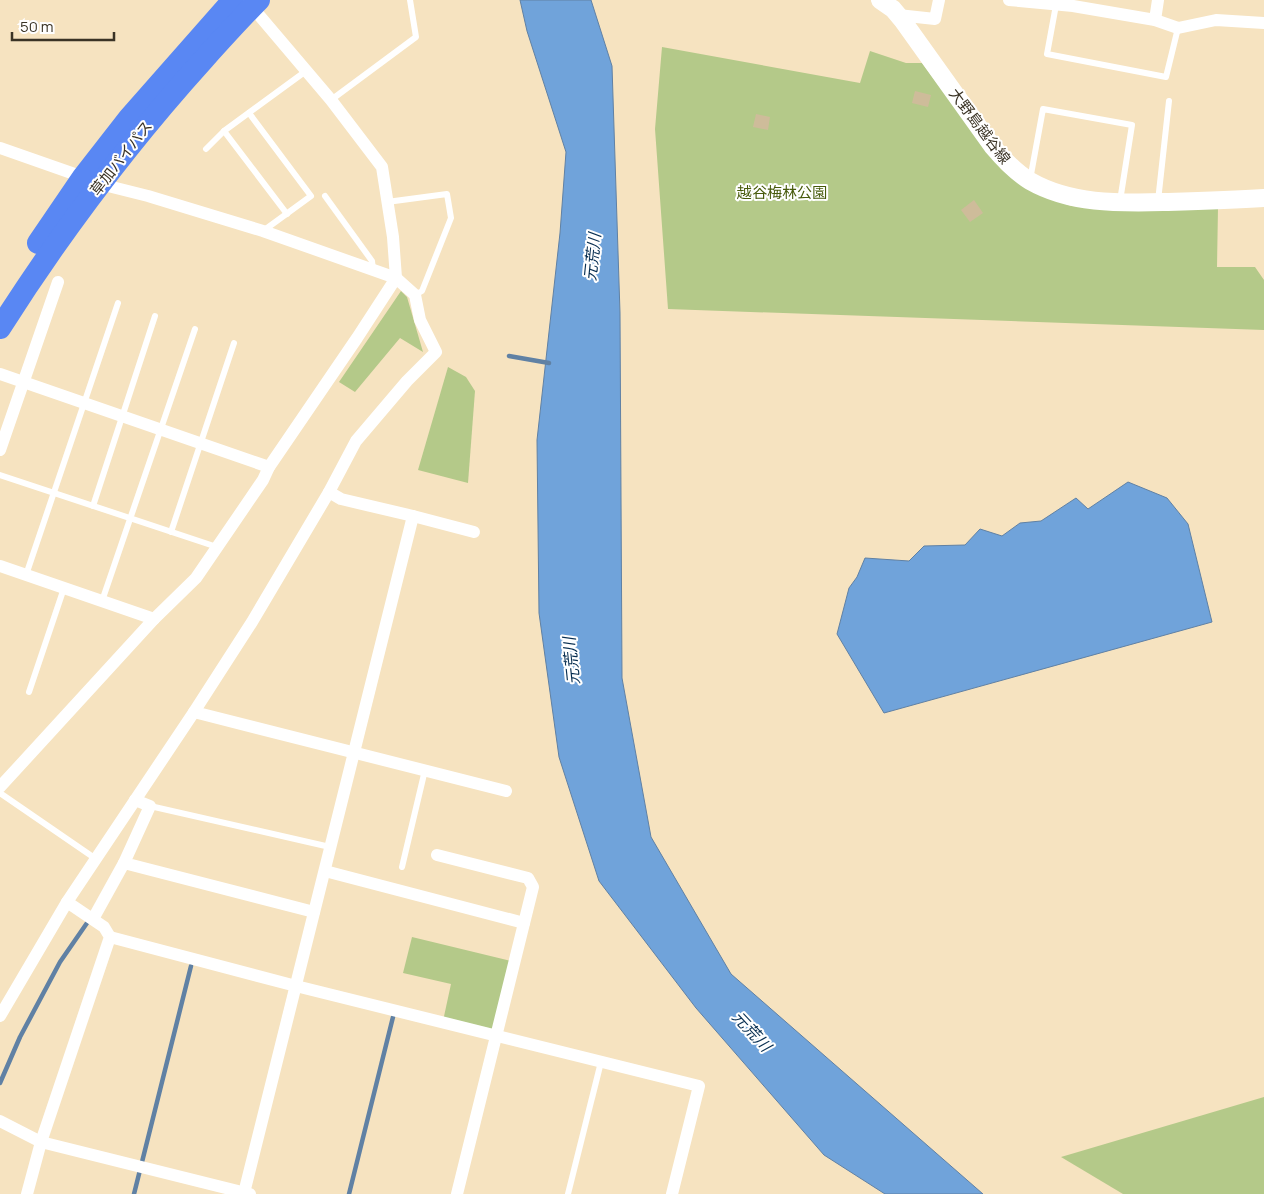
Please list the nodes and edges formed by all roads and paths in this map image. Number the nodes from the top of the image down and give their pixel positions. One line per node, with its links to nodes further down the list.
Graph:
1 (410, 0): 13 (lane)
2 (880, 0): 8 (main road, 大野島越谷線)
3 (939, 0): 8 (street)
4 (1009, 0): 7 (street)
5 (1158, 0): 9 (street)
6 (248, 2): 12 (street); 19 (highway, 草加バイパス)
7 (1056, 5): 9 (street); 11 (lane)
8 (898, 15): 20 (main road, 大野島越谷線)
9 (1155, 20): 11 (street)
10 (1264, 23): 11 (street)
11 (1178, 28)
12 (306, 71): 13 (street); 15 (lane)
13 (331, 100): 23 (street)
14 (1169, 101): 24 (lane)
15 (249, 113): 16 (lane); 26 (lane)
16 (224, 131): 18 (lane); 26 (lane)
17 (0, 148): 19 (street)
18 (206, 149)
19 (91, 180): 27 (street); 32 (highway, 草加バイパス); 35 (highway, 草加バイパス)
20 (1030, 181): 25 (main road, 大野島越谷線); 25 (lane)
21 (325, 196): 28 (lane)
22 (1264, 198): 24 (main road, 大野島越谷線)
23 (387, 202): 29 (street); 31 (lane)
24 (1158, 202): 25 (main road, 大野島越谷線)
25 (1119, 203)
26 (286, 214): 27 (lane)
27 (263, 231): 28 (street)
28 (374, 271): 29 (street)
29 (396, 278): 31 (street); 45 (street)
30 (58, 282): 39 (street)
31 (415, 295): 47 (street)
32 (0, 300)
33 (118, 303): 40 (lane)
34 (155, 316): 41 (lane)
35 (0, 328)
36 (195, 329): 42 (lane)
37 (234, 343): 43 (lane)
38 (0, 374): 39 (street)
39 (23, 382): 40 (street); 44 (street)
40 (84, 404): 41 (street); 48 (lane)
41 (123, 417): 42 (street); 49 (lane)
42 (161, 430): 43 (street); 51 (lane)
43 (200, 444): 45 (street); 52 (lane)
44 (0, 450)
45 (269, 467): 54 (street)
46 (0, 475): 48 (lane)
47 (330, 492): 50 (street); 61 (street)
48 (54, 493): 49 (lane); 56 (lane)
49 (93, 506): 51 (lane)
50 (413, 516): 53 (street); 62 (street)
51 (131, 518): 52 (lane); 58 (lane)
52 (171, 532): 54 (lane)
53 (474, 532)
54 (217, 547): 59 (street)
55 (0, 566): 56 (street)
56 (26, 575): 57 (street)
57 (64, 588): 58 (street); 60 (lane)
58 (102, 601): 59 (street)
59 (154, 620): 64 (street)
60 (29, 692)
61 (194, 712): 62 (street); 67 (street)
62 (354, 752): 63 (street); 69 (street)
63 (425, 770): 65 (street); 73 (lane)
64 (0, 787)
65 (506, 791)
66 (0, 793): 71 (lane)
67 (135, 800): 68 (street); 71 (street)
68 (150, 806): 69 (lane); 72 (street)
69 (330, 847): 74 (street)
70 (437, 855): 78 (street)
71 (96, 859): 75 (street)
72 (124, 863): 76 (street); 77 (street)
73 (402, 867)
74 (324, 871): 76 (street); 78 (street)
75 (67, 902): 77 (street); 81 (street)
76 (314, 912): 80 (street)
77 (93, 919): 79 (street)
78 (524, 923): 82 (street)
79 (110, 937): 80 (street); 85 (street)
80 (296, 986): 82 (street); 86 (street)
81 (0, 1016)
82 (496, 1036): 83 (street); 88 (street)
83 (601, 1062): 89 (lane); 90 (street)
84 (0, 1121): 85 (street)
85 (41, 1142): 86 (street); 87 (street)
86 (247, 1193)
87 (27, 1194)
88 (457, 1194)
89 (568, 1194)
90 (672, 1194)

